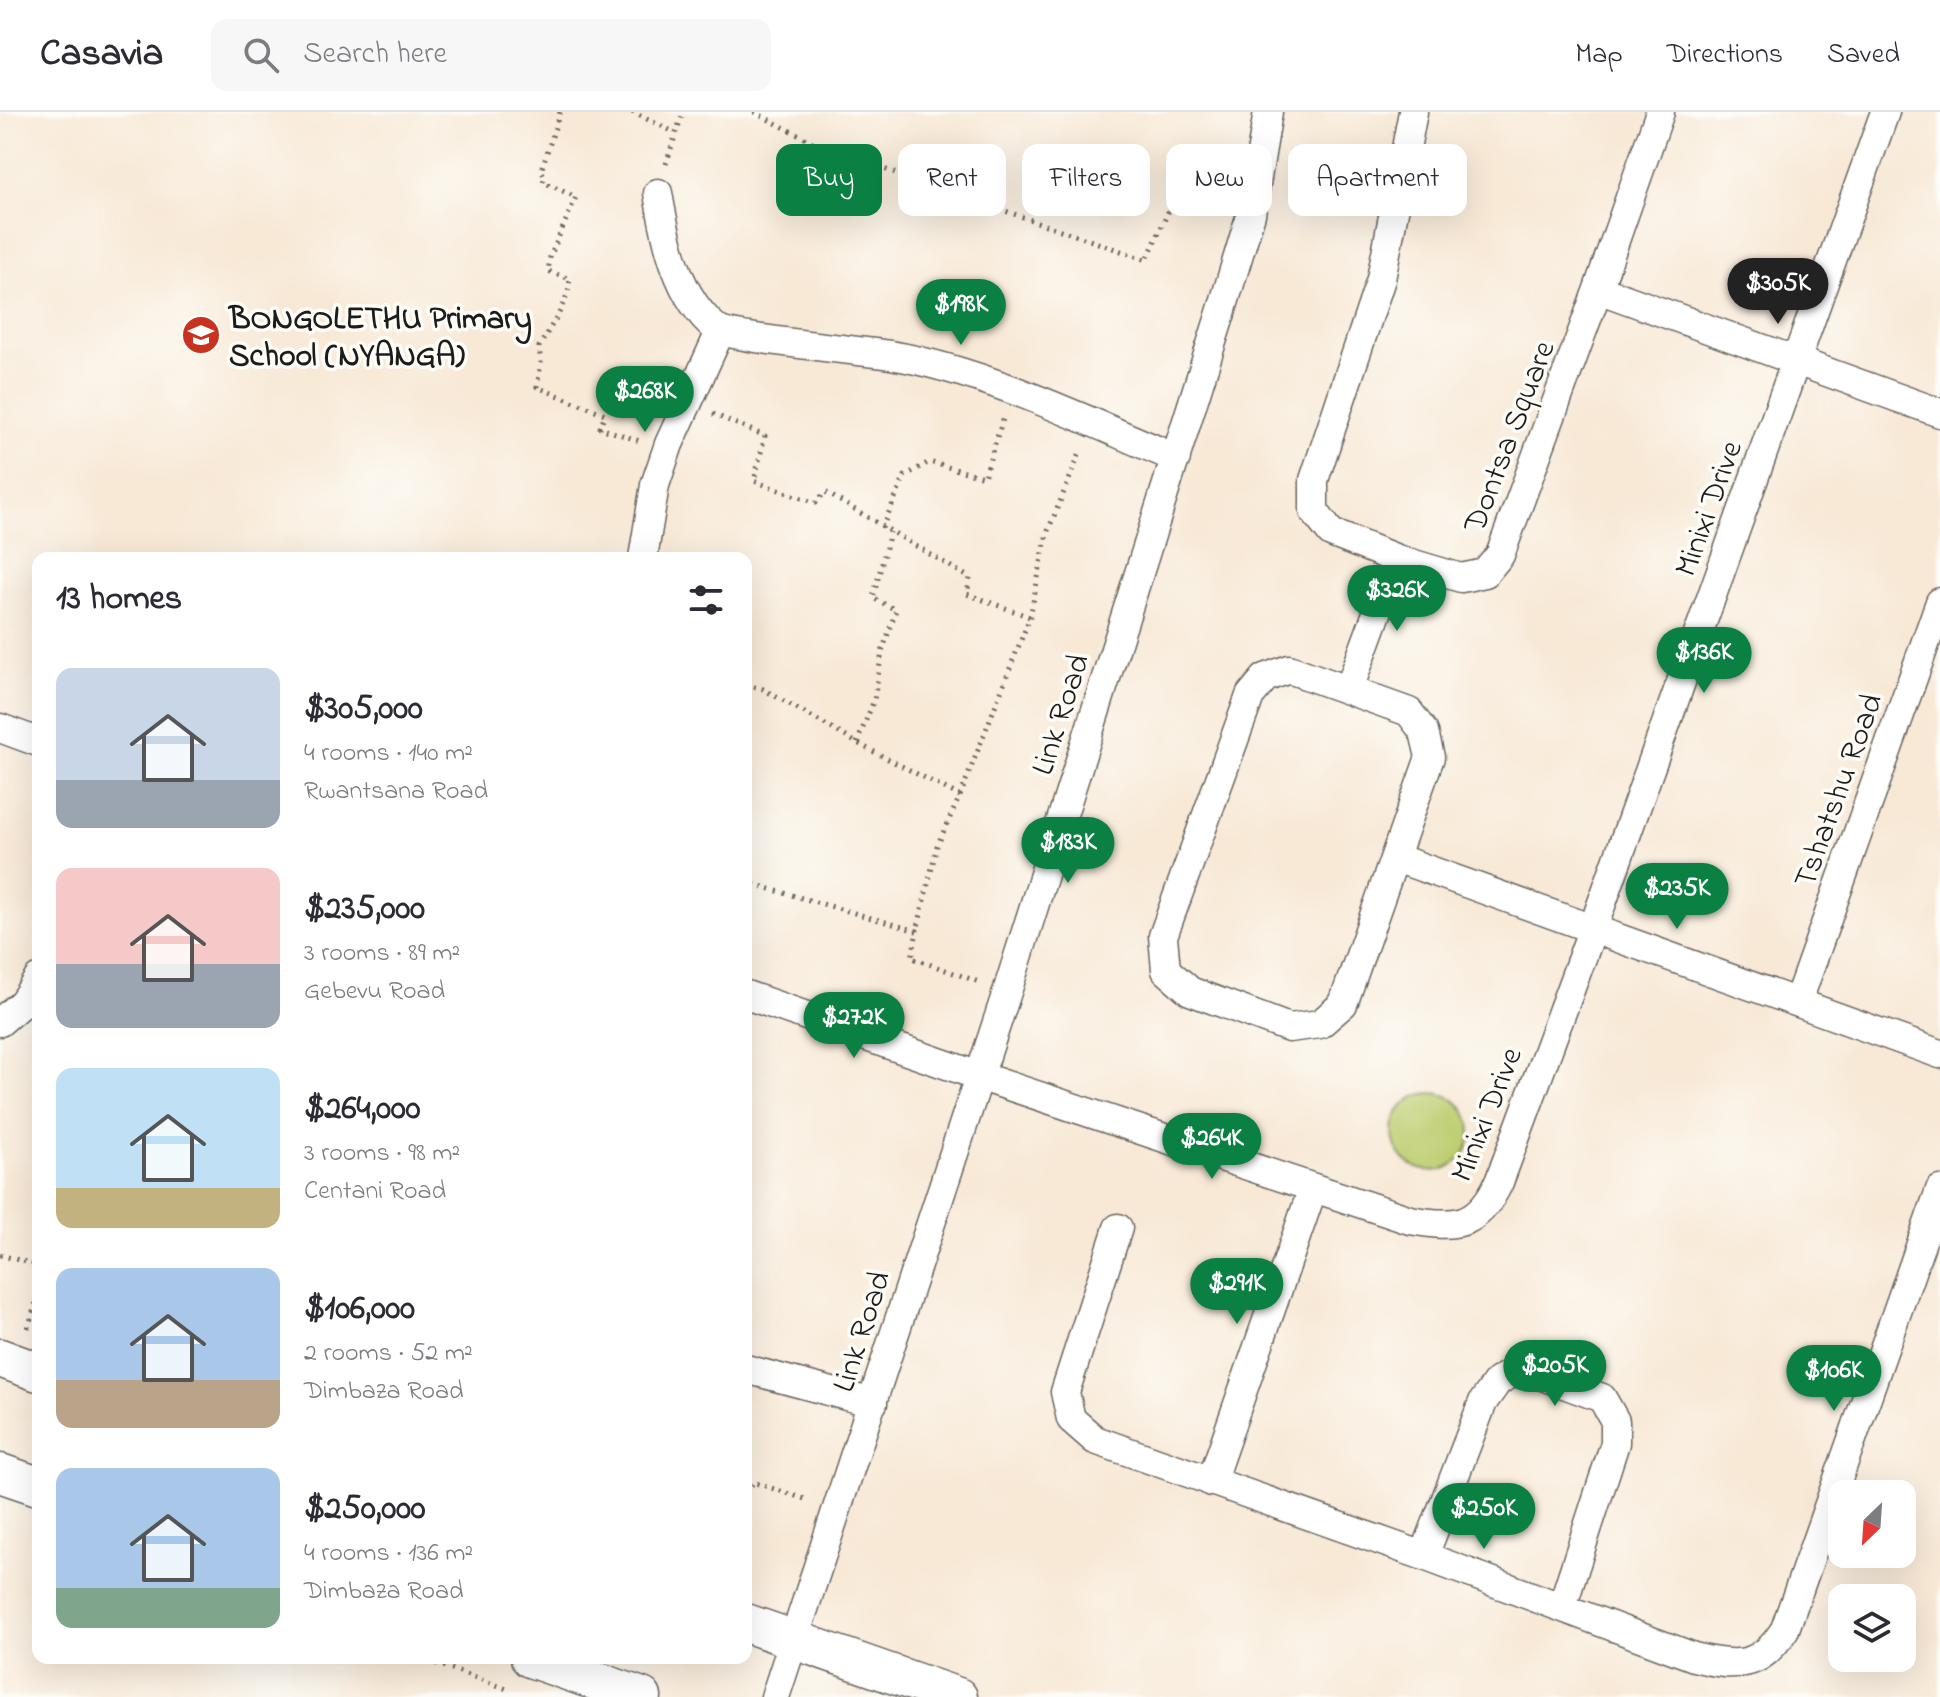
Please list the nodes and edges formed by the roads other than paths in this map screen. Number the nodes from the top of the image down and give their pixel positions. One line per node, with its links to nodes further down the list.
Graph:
1 (1268, 112): 10 (street, Link Road)
2 (1413, 112): 12 (street, Dontsa Square)
3 (1660, 112): 6 (street, Dontsa Square)
4 (1885, 112): 8 (street, Minixi Drive)
5 (658, 193): 7 (street)
6 (1598, 289): 8 (street); 12 (street, Dontsa Square)
7 (720, 332): 10 (street); 11 (street)
8 (1795, 360): 9 (street); 18 (street, Minixi Drive)
9 (1940, 413)
10 (1176, 458): 24 (street, Link Road)
11 (644, 552)
12 (1397, 559): 14 (street)
13 (1940, 602): 21 (street, Tshatshu Road)
14 (1349, 689): 17 (street); 17 (street)
15 (0, 728): 16 (street)
16 (32, 740)
17 (1396, 858): 18 (street)
18 (1593, 928): 21 (street); 25 (street, Minixi Drive)
19 (32, 988): 22 (street)
20 (752, 997): 24 (street)
21 (1798, 1001): 23 (street)
22 (0, 1022)
23 (1940, 1054)
24 (979, 1076): 25 (street); 31 (street, Link Road)
25 (1313, 1188): 33 (street)
26 (1940, 1190): 36 (street)
27 (1118, 1228): 33 (street)
28 (0, 1358): 29 (main road)
29 (32, 1370)
30 (752, 1371): 31 (street)
31 (873, 1403): 38 (street, Link Road)
32 (0, 1473): 34 (main road)
33 (1211, 1482): 35 (street)
34 (32, 1484)
35 (1424, 1556): 36 (street); 36 (street)
36 (1562, 1607)
37 (752, 1625): 38 (main road)
38 (795, 1641): 41 (street, Link Road); 42 (main road)
39 (523, 1675): 40 (main road)
40 (642, 1697)
41 (775, 1697)
42 (958, 1697)

